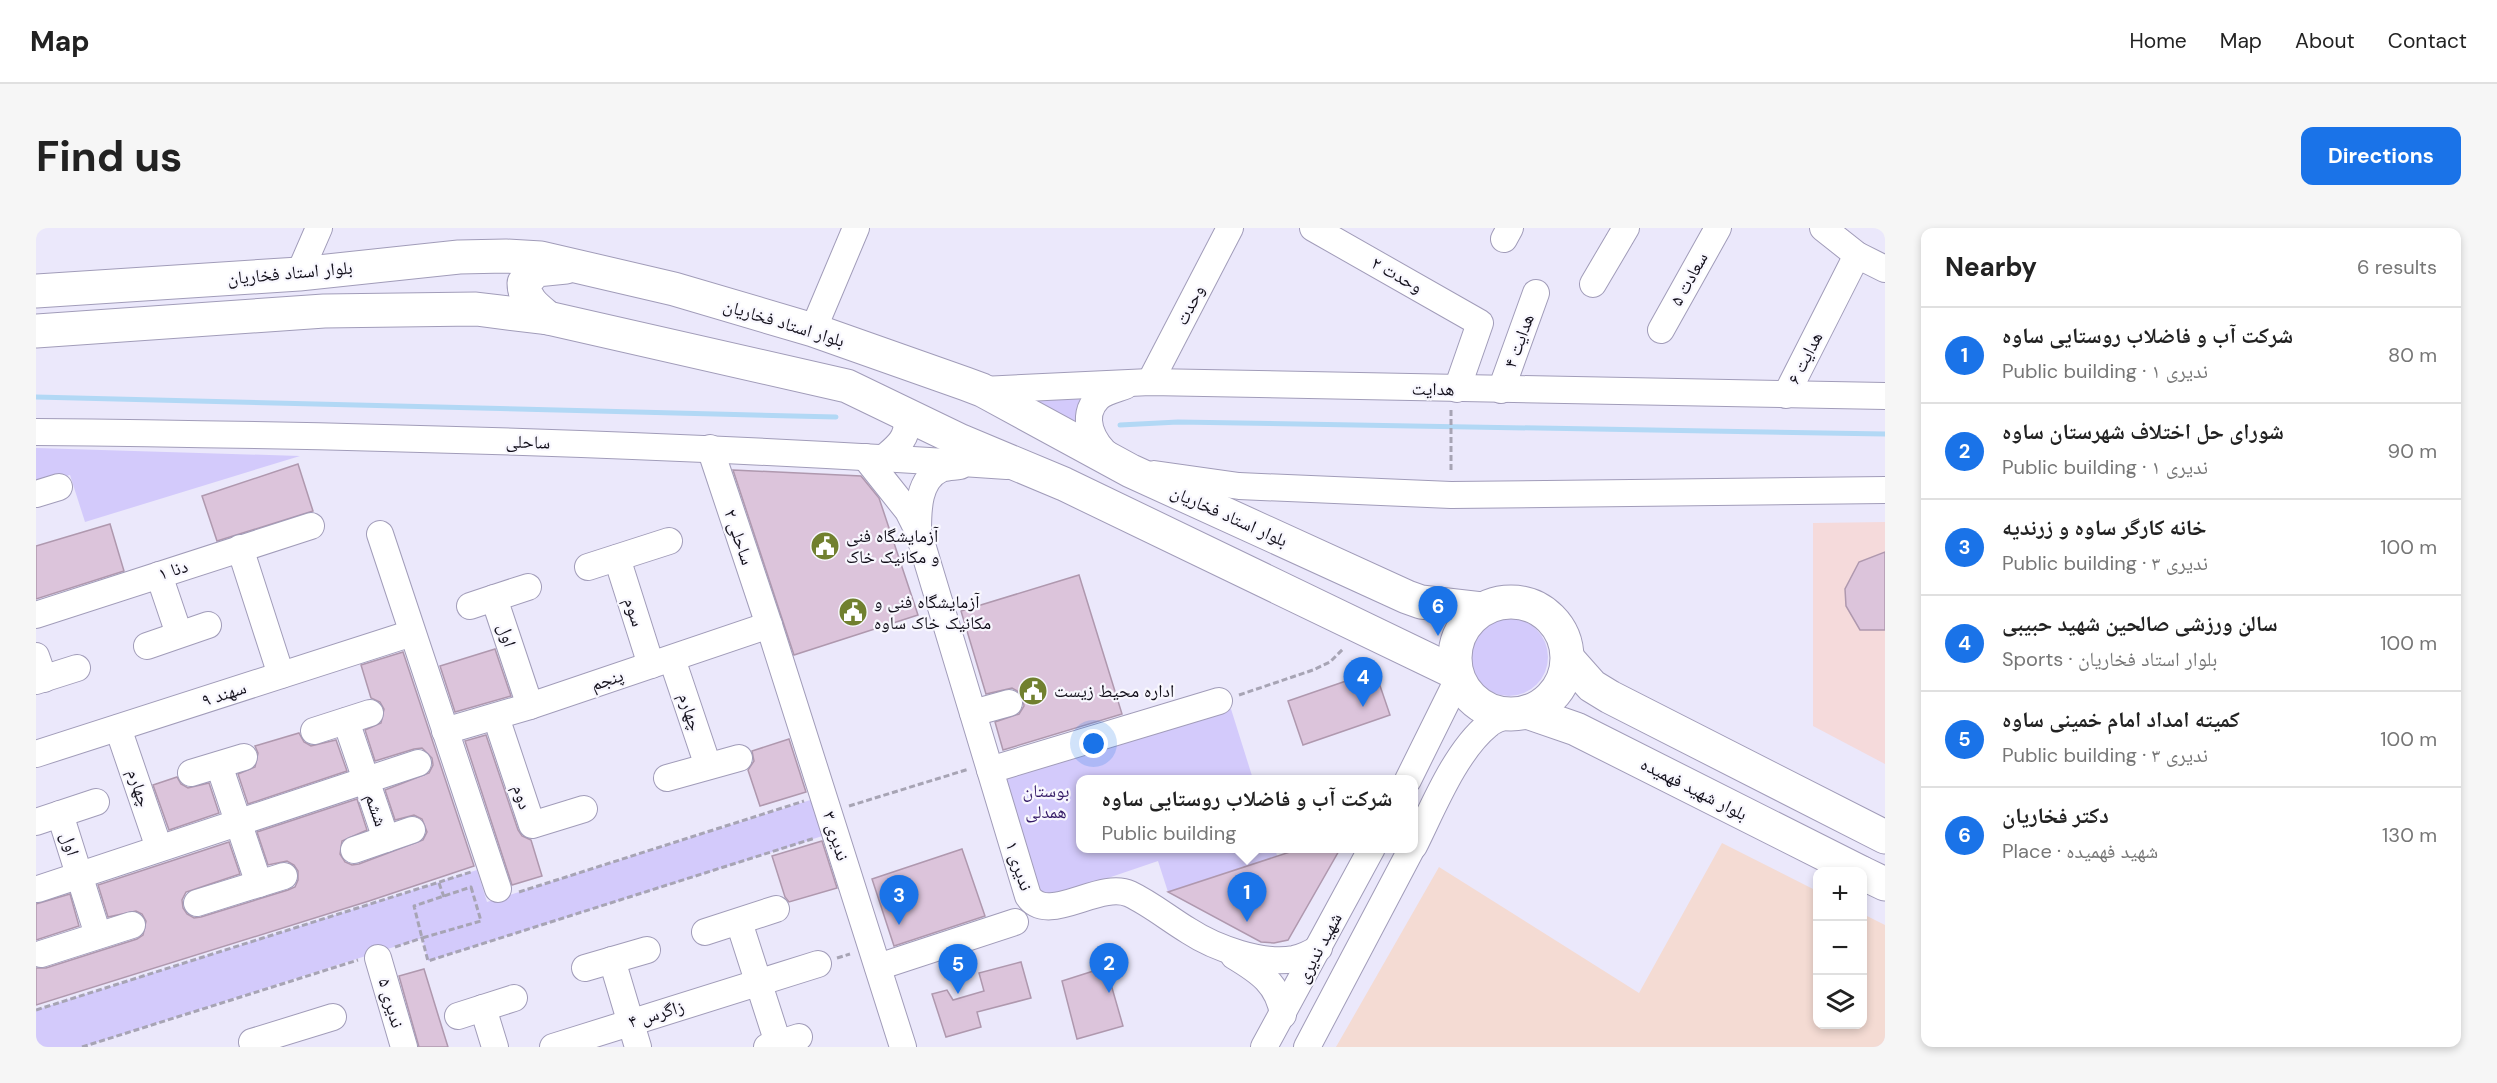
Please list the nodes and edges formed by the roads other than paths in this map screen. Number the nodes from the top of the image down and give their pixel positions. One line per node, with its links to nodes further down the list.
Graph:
1 (319, 228): 11 (street)
2 (856, 228): 16 (street)
3 (1230, 228): 19 (street, وحدت)
4 (1313, 228): 20 (street, وحدت ۲)
5 (1626, 228): 12 (street)
6 (1718, 228): 17 (street, سعادت ۵)
7 (1823, 228): 8 (street)
8 (1857, 255): 10 (street); 23 (street, هدایت ۶)
9 (574, 266): 11 (main road, بلوار استاد فخاریان); 15 (main road); 16 (main road, بلوار استاد فخاریان)
10 (1885, 269)
11 (299, 274): 13 (main road, بلوار استاد فخاریان)
12 (1593, 285)
13 (36, 291)
14 (1536, 292): 22 (street, هدایت ۴)
15 (548, 318): 18 (main road); 25 (main road)
16 (813, 330): 21 (main road, بلوار استاد فخاریان)
17 (1661, 330)
18 (36, 331)
19 (1142, 382): 20 (street, هدایت); 21 (street, هدایت); 31 (street)
20 (1457, 389): 22 (street, هدایت)
21 (982, 390): 31 (main road, بلوار استاد فخاریان)
22 (1501, 390): 23 (street, هدایت)
23 (1786, 395): 24 (street, هدایت)
24 (1885, 396)
25 (890, 404): 28 (street); 30 (main road)
26 (36, 432): 27 (street, ساحلی)
27 (710, 448): 28 (street, ساحلی); 48 (street, ساحلی ۲)
28 (874, 457): 29 (street, ساحلی); 34 (street)
29 (975, 464): 30 (street, ساحلی); 34 (street)
30 (1020, 467): 49 (main road)
31 (1124, 467): 32 (street); 42 (main road, بلوار استاد فخاریان)
32 (1885, 490)
33 (311, 526): 37 (street, دنا ۱)
34 (918, 531): 63 (street, ندیری ۱)
35 (380, 534): 50 (street)
36 (669, 541): 38 (street)
37 (240, 548): 40 (street, دنا ۱); 57 (street)
38 (617, 558): 39 (street); 54 (street, سوم)
39 (588, 567)
40 (159, 575): 46 (street, دنا ۱); 51 (street)
41 (528, 587): 43 (street)
42 (1407, 597): 45 (main road, بلوار استاد فخاریان); 49 (main road)
43 (494, 598): 44 (street); 61 (street, اول)
44 (470, 606)
45 (1482, 609): 53 (main road); 58 (main road)
46 (36, 615)
47 (208, 625): 51 (street)
48 (769, 625): 54 (street, پنجم); 114 (street, ندیری ۳)
49 (1370, 632): 58 (main road)
50 (412, 633): 57 (street, سهند ۹); 69 (street)
51 (179, 634): 52 (street)
52 (147, 646)
53 (1568, 659): 64 (main road); 87 (main road)
54 (661, 662): 61 (street, پنجم); 75 (street, چهارم)
55 (77, 668): 56 (street)
56 (39, 672)
57 (280, 675): 67 (street, سهند ۹)
58 (1457, 676): 64 (main road); 78 (street)
59 (1219, 701): 76 (street)
60 (1009, 703): 63 (street)
61 (530, 706): 65 (street, پنجم)
62 (370, 712): 66 (street)
63 (973, 712): 76 (street, ندیری ۱)
64 (1518, 713): 88 (street, شهید ندیری); 94 (main road, بلوار شهید فهمیده)
65 (496, 717): 69 (street, پنجم); 82 (street, دوم)
66 (346, 721): 68 (street); 80 (street)
67 (118, 728): 70 (street, سهند ۹); 90 (street, چهارم)
68 (314, 730)
69 (445, 730): 101 (street)
70 (36, 754)
71 (244, 757): 74 (street)
72 (739, 758): 75 (street)
73 (418, 763): 80 (street)
74 (219, 765): 77 (street); 85 (street)
75 (708, 766): 79 (street)
76 (989, 767): 109 (street, ندیری ۱)
77 (191, 773)
78 (1410, 775)
79 (667, 778)
80 (366, 782): 85 (street); 89 (street, ششم)
81 (96, 802): 83 (street, اول)
82 (584, 809)
83 (60, 814): 84 (street, اول); 95 (street, اول)
84 (36, 822)
85 (238, 825): 90 (street); 98 (street)
86 (412, 830): 89 (street, ششم)
87 (1885, 837)
88 (1418, 838)
89 (386, 839): 91 (street, ششم)
90 (159, 848): 95 (street)
91 (354, 850)
92 (1370, 853): 110 (street, شهید ندیری)
93 (1410, 853): 134 (street, شهید ندیری)
94 (1851, 867)
95 (79, 875): 100 (street); 108 (street)
96 (1867, 875): 99 (main road, بلوار شهید فهمیده)
97 (284, 876): 98 (street)
98 (259, 884): 102 (street)
99 (1885, 884)
100 (38, 889)
101 (504, 892)
102 (197, 903)
103 (776, 909): 104 (street)
104 (739, 922): 107 (street); 118 (street)
105 (1015, 922): 114 (street)
106 (132, 925): 108 (street)
107 (705, 932)
108 (98, 935): 112 (street)
109 (1218, 947): 110 (street, ندیری ۱); 121 (street)
110 (1319, 948): 121 (street, شهید ندیری)
111 (647, 950): 115 (street)
112 (41, 954)
113 (378, 955): 128 (street, ندیری ۵)
114 (875, 958): 132 (street, ندیری ۳)
115 (612, 960): 117 (street); 124 (street)
116 (818, 964): 118 (street, زاگرس ۴)
117 (585, 968)
118 (759, 982): 124 (street, زاگرس ۴); 127 (street)
119 (514, 998): 120 (street)
120 (483, 1008): 122 (street); 129 (street)
121 (1283, 1015): 133 (street, شهید ندیری)
122 (458, 1016)
123 (333, 1017): 125 (street)
124 (631, 1022): 130 (street, زاگرس ۴); 131 (street)
125 (307, 1037): 126 (street)
126 (252, 1042)
127 (781, 1042)
128 (404, 1047)
129 (495, 1047)
130 (553, 1047)
131 (638, 1047)
132 (903, 1047)
133 (1264, 1047)
134 (1307, 1047)

